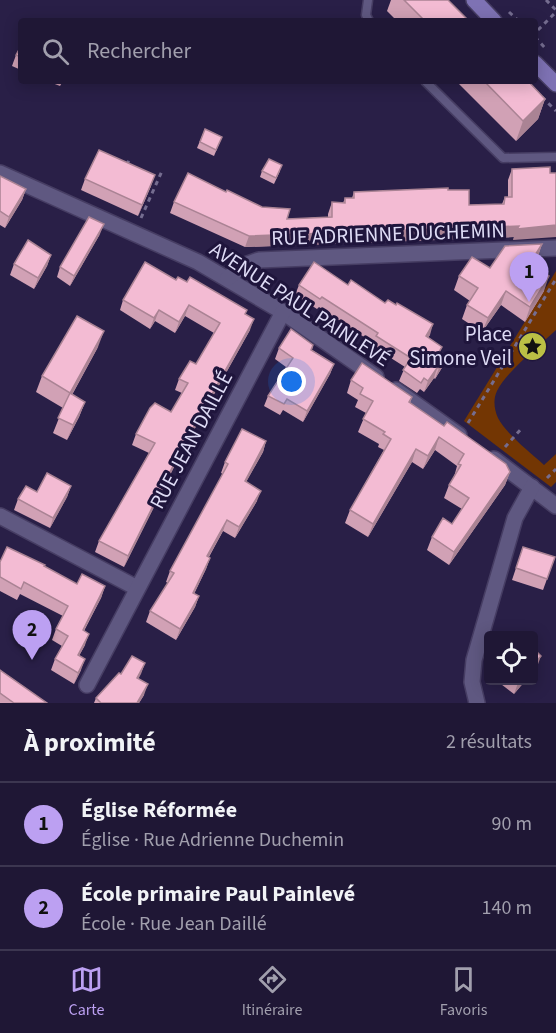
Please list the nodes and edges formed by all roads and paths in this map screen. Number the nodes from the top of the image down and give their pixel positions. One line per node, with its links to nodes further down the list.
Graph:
1 (368, 0): 5 (lane)
2 (474, 0): 6 (main road)
3 (546, 0): 4 (path)
4 (556, 11): 7 (path)
5 (368, 18)
6 (491, 18)
7 (538, 30)
8 (538, 66): 10 (main road)
9 (428, 84): 14 (lane)
10 (556, 84)
11 (541, 96): 12 (path)
12 (556, 111)
13 (130, 157): 15 (path)
14 (556, 157)
15 (126, 167)
16 (162, 171): 18 (path)
17 (0, 173): 18 (street, AVENUE PAUL PAINLEVÉ)
18 (134, 233): 20 (street, AVENUE PAUL PAINLEVÉ)
19 (556, 248): 20 (street, RUE ADRIENNE DUCHEMIN)
20 (228, 278): 22 (street, AVENUE PAUL PAINLEVÉ)
21 (556, 279): 24 (path)
22 (283, 312): 24 (street, AVENUE PAUL PAINLEVÉ); 30 (street, RUE JEAN DAILLÉ)
23 (522, 428): 25 (path)
24 (465, 439)
25 (489, 456): 27 (street)
26 (556, 469): 27 (path)
27 (538, 484): 28 (street); 32 (street)
28 (556, 506)
29 (2, 523): 30 (street)
30 (137, 588): 31 (street, RUE JEAN DAILLÉ)
31 (87, 685)
32 (477, 703)

